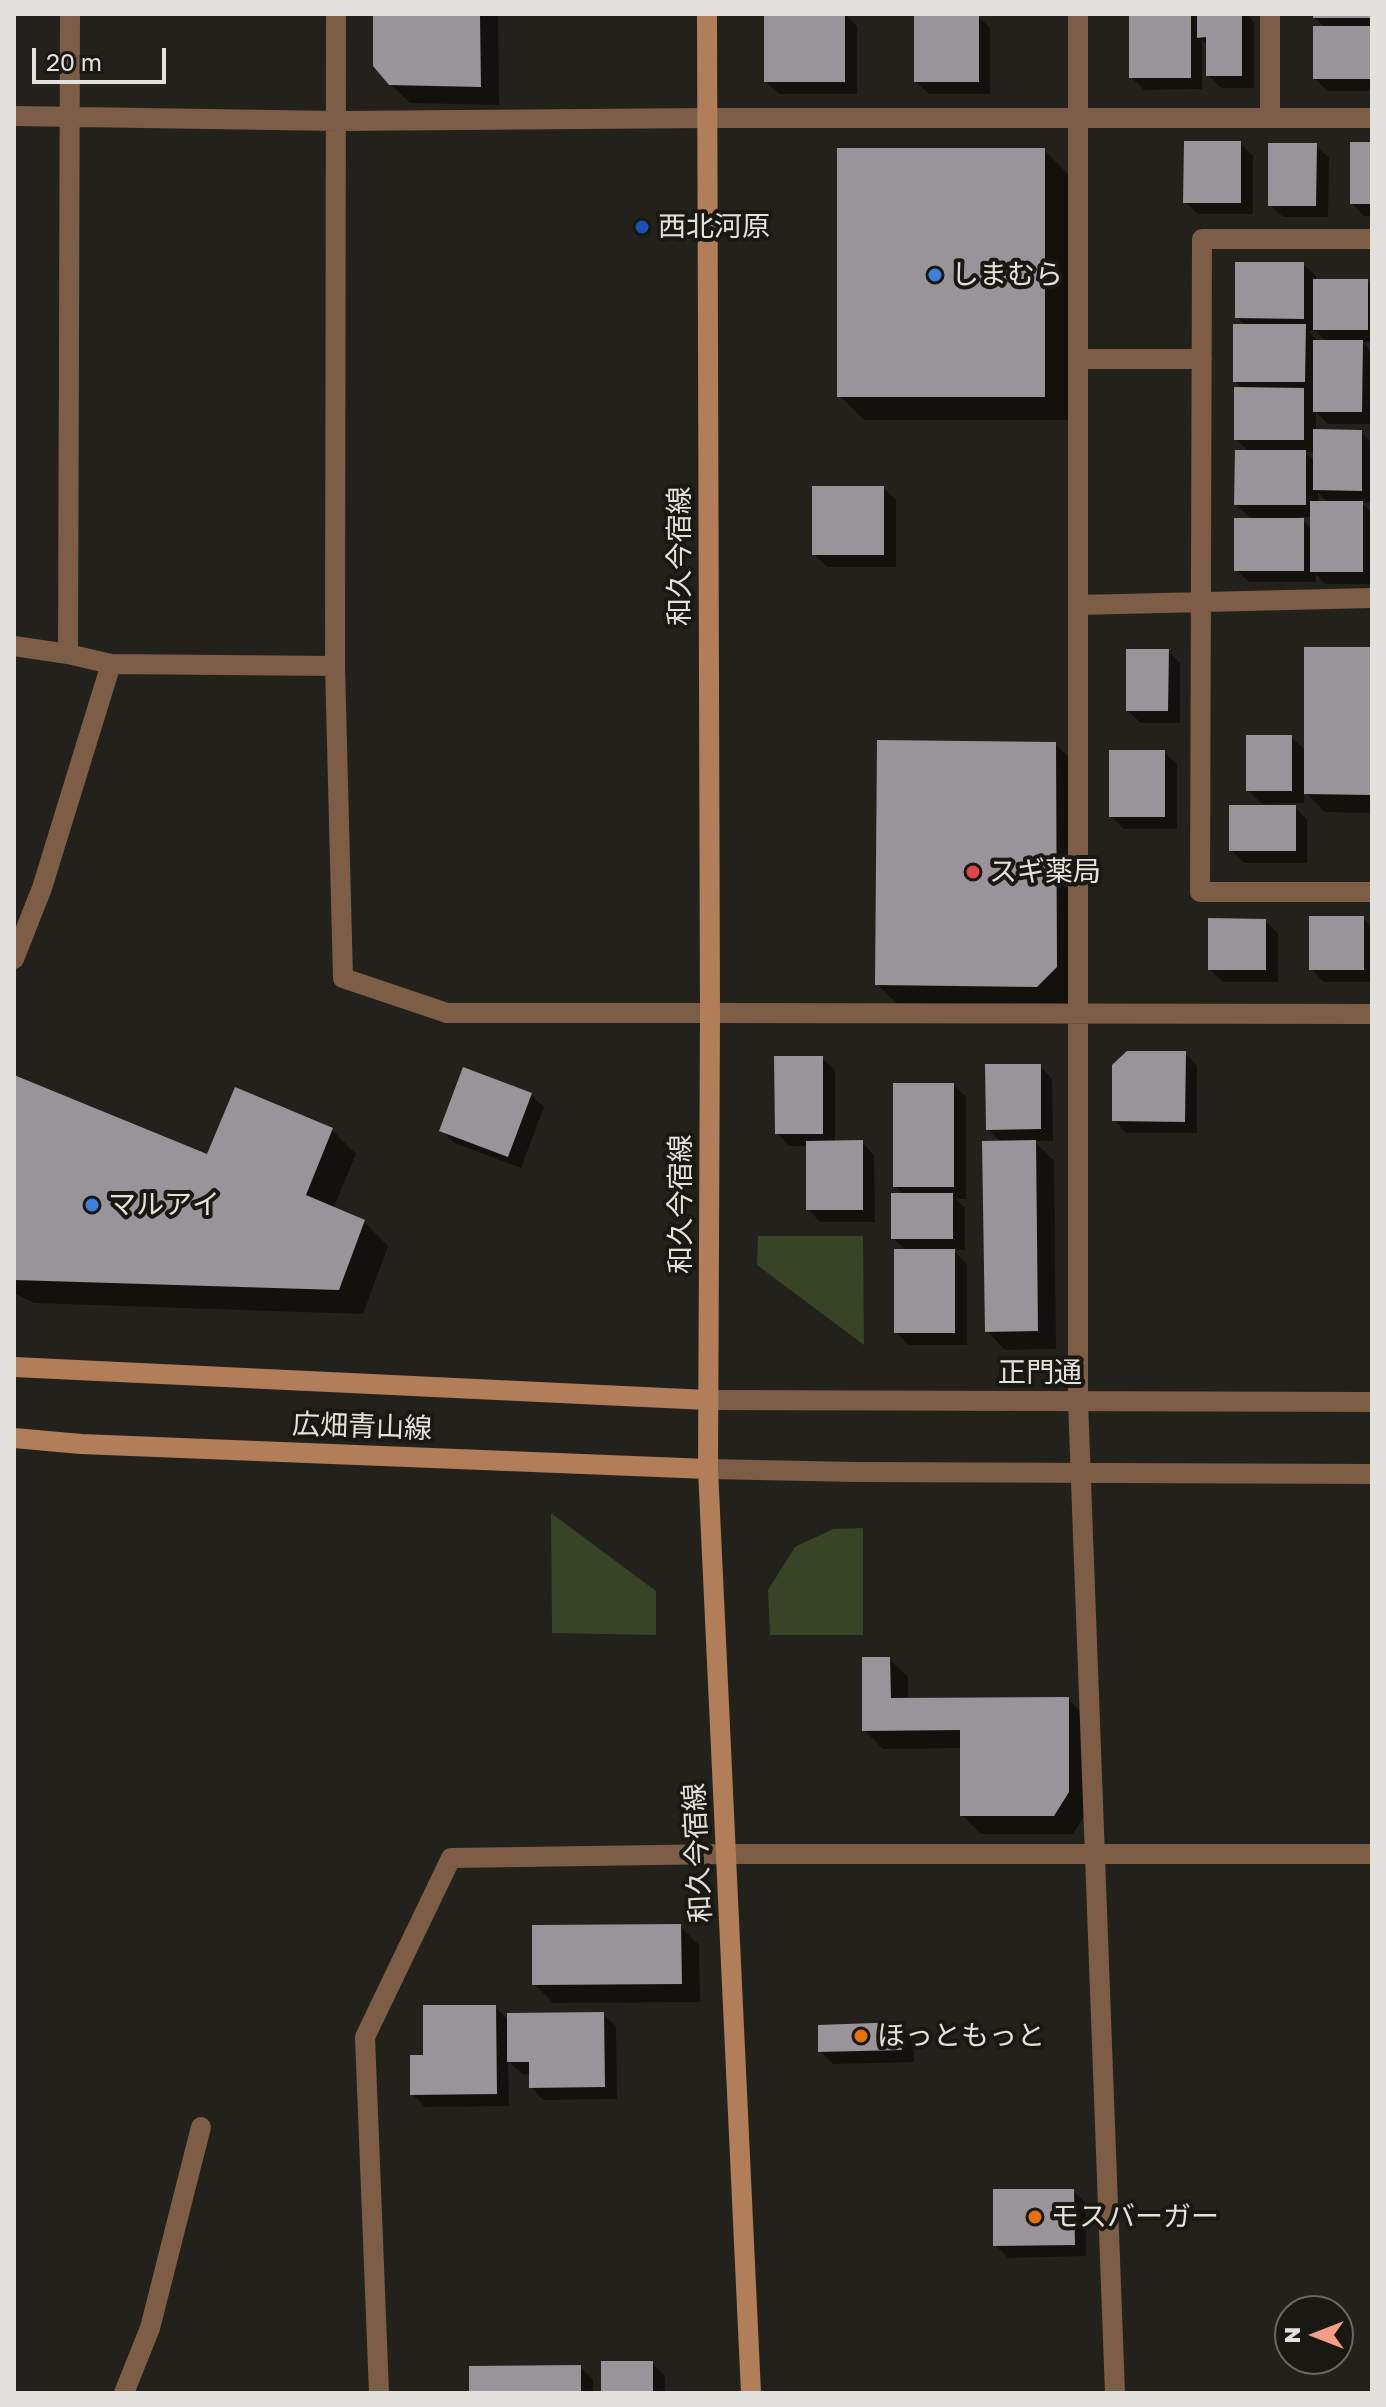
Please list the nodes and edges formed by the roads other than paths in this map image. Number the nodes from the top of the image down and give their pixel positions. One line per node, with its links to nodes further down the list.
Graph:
1 (70, 14): 7 (street)
2 (336, 14): 12 (street)
3 (707, 14): 8 (main road, 和久今宿線)
4 (1078, 14): 9 (street)
5 (1270, 14): 10 (street)
6 (14, 116): 7 (street)
7 (69, 117): 12 (street); 20 (street)
8 (707, 118): 9 (street); 12 (street); 25 (main road, 和久今宿線)
9 (1078, 118): 10 (street); 14 (street)
10 (1270, 118): 11 (street)
11 (1372, 118)
12 (337, 121): 22 (street)
13 (1372, 239): 15 (street)
14 (1078, 359): 15 (street); 18 (street)
15 (1202, 359): 17 (street)
16 (1372, 598): 17 (street)
17 (1201, 602): 18 (street); 23 (street)
18 (1078, 605): 26 (street)
19 (14, 646): 20 (street)
20 (68, 654): 21 (street)
21 (111, 664): 22 (street); 24 (street)
22 (335, 666): 25 (street)
23 (1372, 892)
24 (14, 959)
25 (710, 1013): 26 (street); 29 (main road, 和久今宿線)
26 (1077, 1014): 27 (street); 30 (street)
27 (1372, 1014)
28 (14, 1367): 29 (main road, 広畑青山線)
29 (707, 1400): 30 (street, 正門通); 33 (main road, 和久今宿線)
30 (1078, 1401): 31 (street, 正門通); 34 (street)
31 (1372, 1402)
32 (14, 1438): 33 (main road, 広畑青山線)
33 (708, 1469): 34 (street); 36 (main road, 和久今宿線)
34 (1081, 1472): 35 (street); 37 (street)
35 (1372, 1474)
36 (726, 1854): 37 (street); 41 (street); 42 (main road, 和久今宿線)
37 (1095, 1854): 38 (street); 43 (street)
38 (1372, 1854)
39 (201, 2127): 40 (street)
40 (124, 2393)
41 (379, 2393)
42 (751, 2393)
43 (1115, 2393)

